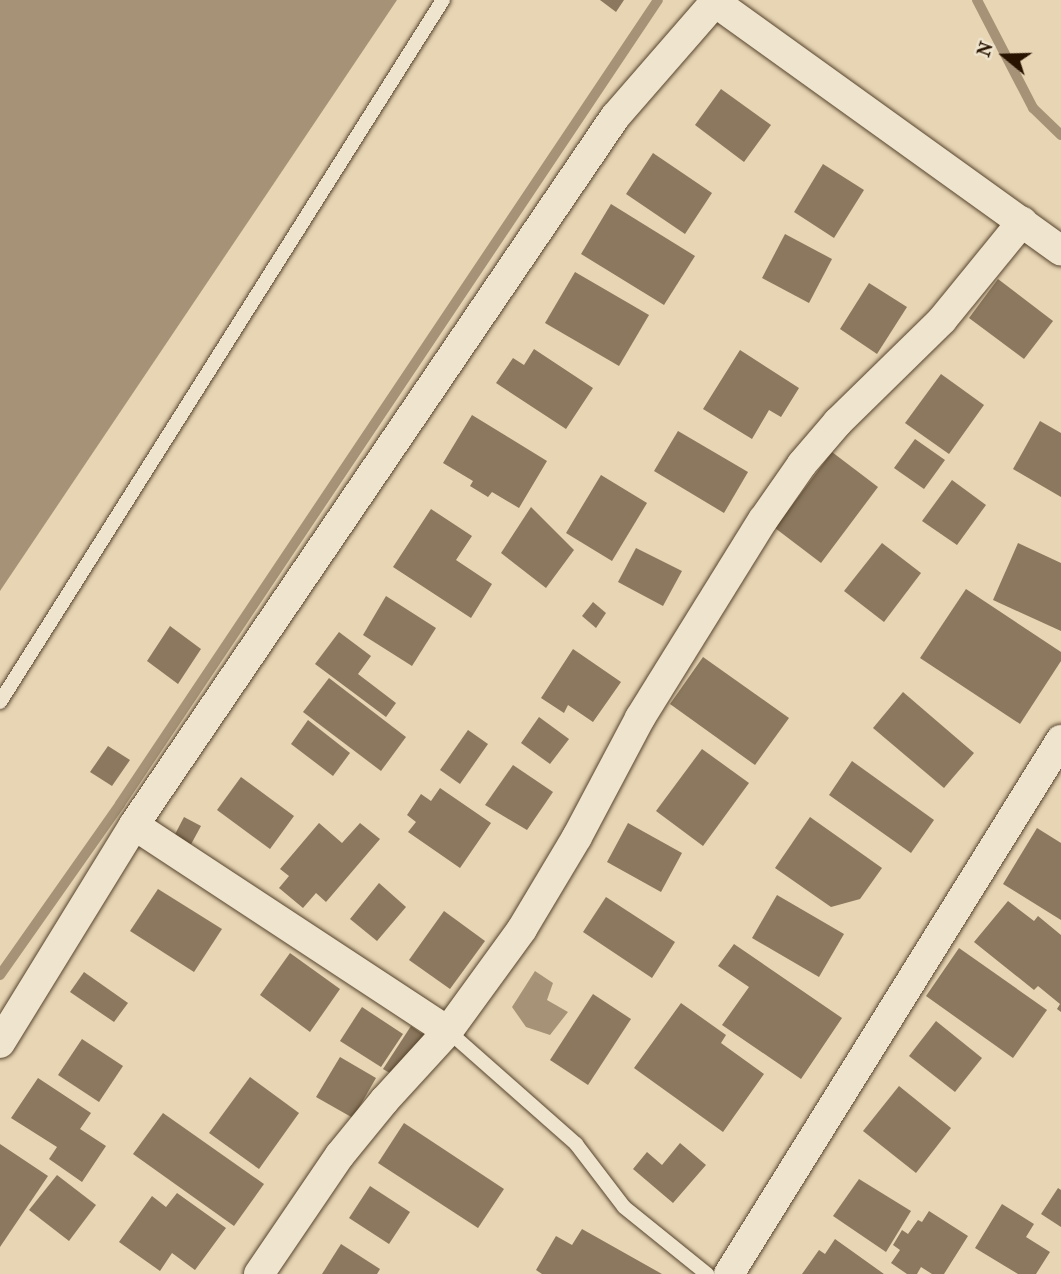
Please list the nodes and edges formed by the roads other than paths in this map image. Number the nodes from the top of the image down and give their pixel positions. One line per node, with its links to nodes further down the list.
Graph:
1 (443, 0): 4 (lane)
2 (1022, 222): 3 (street); 6 (street); 7 (street)
3 (1061, 251)
4 (0, 702)
5 (1061, 740): 11 (street)
6 (134, 825): 7 (street); 8 (street)
7 (448, 1031): 9 (street); 10 (lane)
8 (0, 1043)
9 (259, 1274)
10 (708, 1274)
11 (729, 1274)

